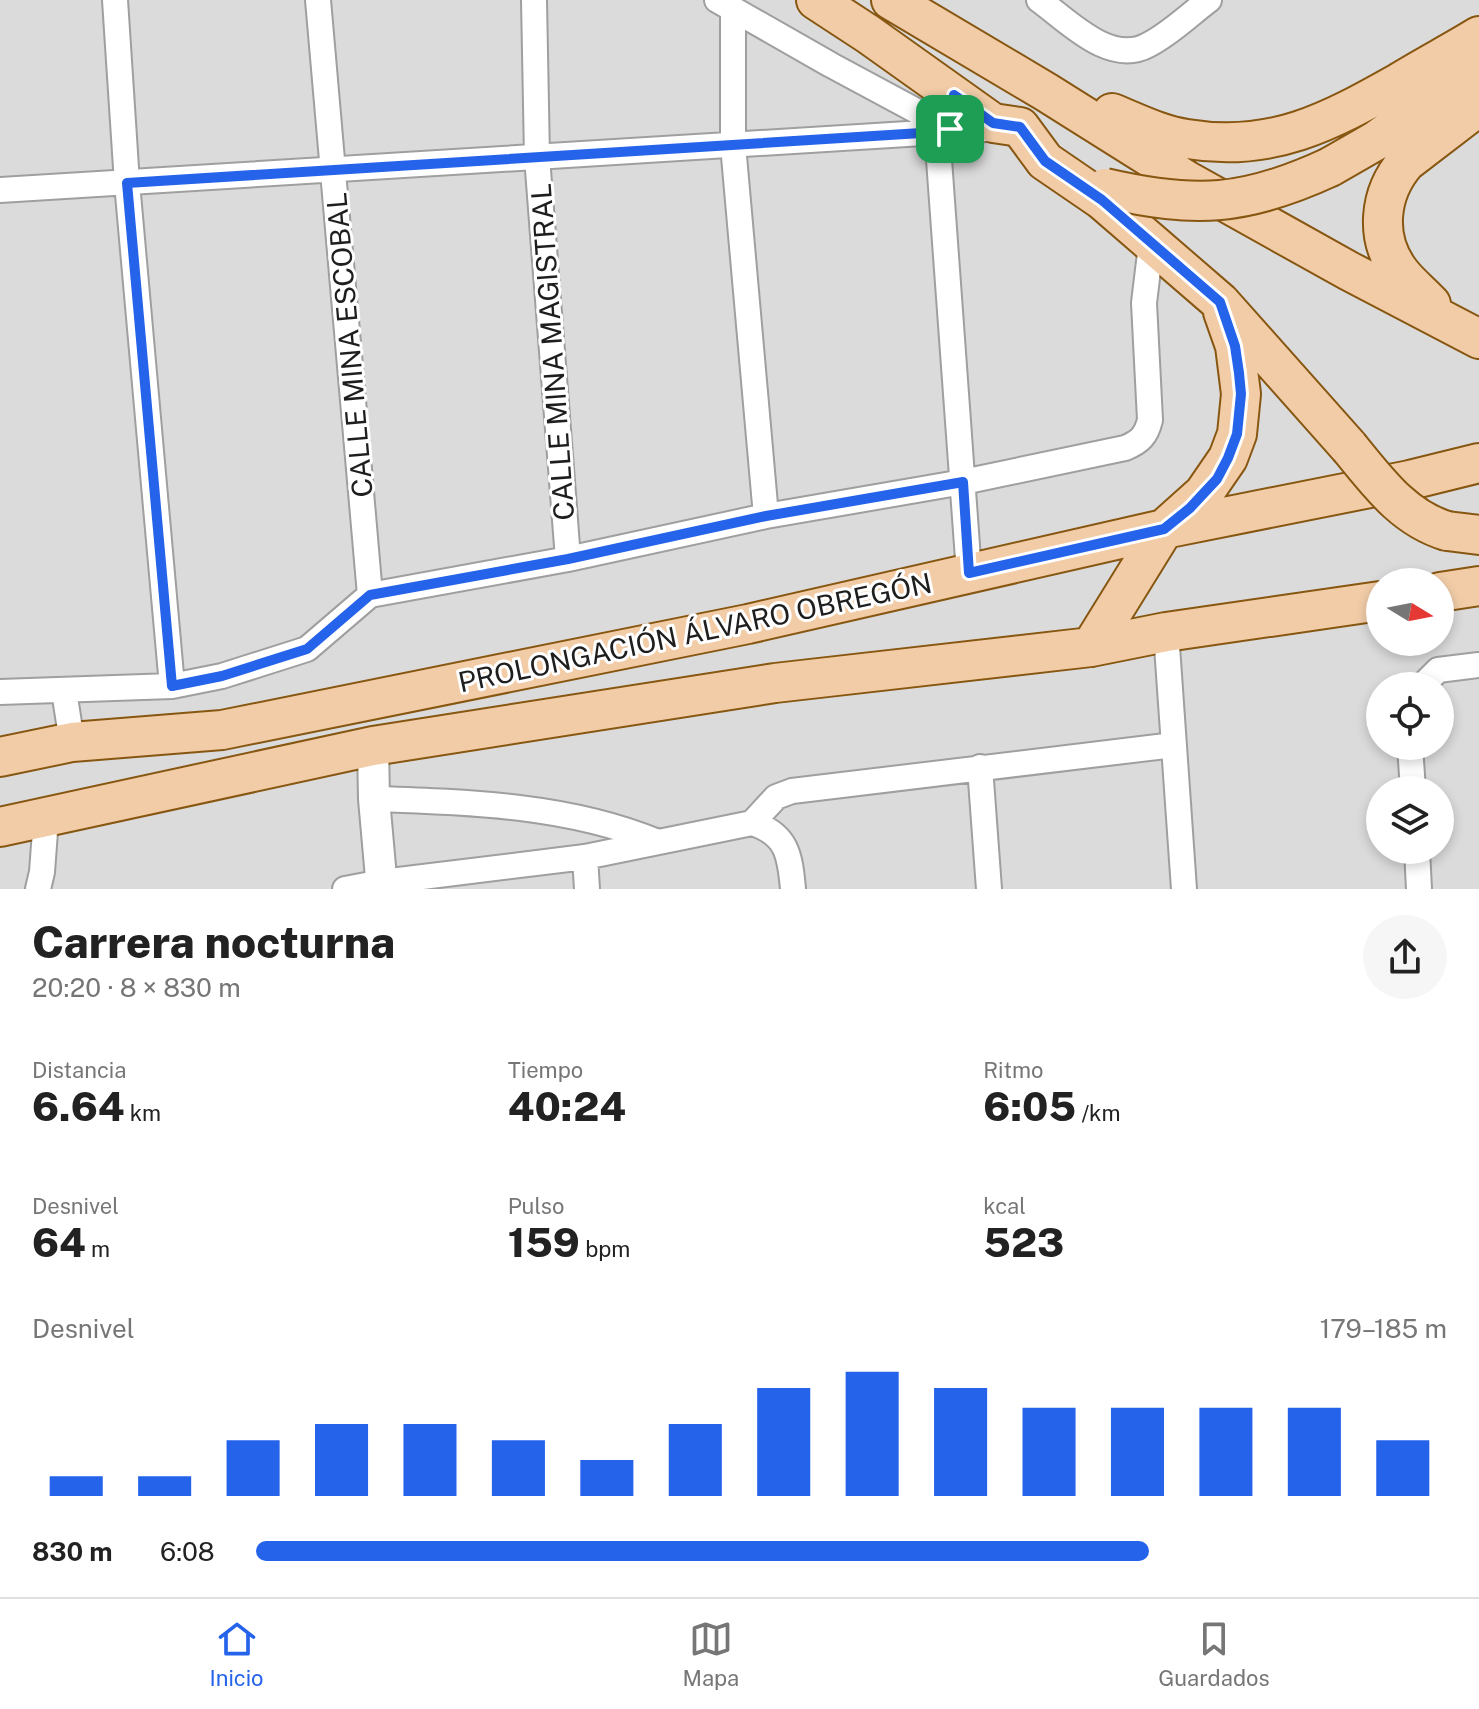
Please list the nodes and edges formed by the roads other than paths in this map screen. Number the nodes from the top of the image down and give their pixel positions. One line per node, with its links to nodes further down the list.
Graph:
1 (115, 0): 22 (street)
2 (318, 0): 20 (street, CALLE MINA ESCOBAL)
3 (534, 0): 19 (street, CALLE MINA MAGISTRAL)
4 (816, 0): 17 (main road)
5 (891, 0): 12 (main road)
6 (922, 0): 12 (main road)
7 (1039, 0): 8 (street)
8 (1209, 0)
9 (725, 5): 17 (street); 18 (street)
10 (1479, 15): 14 (street)
11 (1479, 36): 14 (main road)
12 (954, 38): 15 (main road)
13 (1479, 66): 21 (main road, bridge)
14 (1386, 89): 15 (main road)
15 (1046, 92): 26 (main road)
16 (1479, 106): 26 (main road)
17 (947, 119): 18 (street); 21 (main road); 29 (street)
18 (733, 145): 19 (street); 30 (street)
19 (537, 157): 20 (street); 33 (street, CALLE MINA MAGISTRAL)
20 (334, 170): 22 (street); 37 (street, CALLE MINA ESCOBAL)
21 (1060, 170): 24 (main road)
22 (127, 183): 23 (street); 43 (street)
23 (0, 190)
24 (1151, 245): 25 (main road); 29 (street)
25 (1220, 302): 31 (main road); 32 (main road, bridge)
26 (1445, 322): 27 (main road)
27 (1479, 339)
28 (1479, 463): 31 (main road, PROLONGACIÓN ÁLVARO OBREGÓN)
29 (963, 482): 30 (street); 34 (street)
30 (766, 516): 33 (street)
31 (1164, 529): 34 (main road, PROLONGACIÓN ÁLVARO OBREGÓN); 40 (main road)
32 (1463, 533)
33 (568, 559): 37 (street)
34 (969, 573): 46 (main road, PROLONGACIÓN ÁLVARO OBREGÓN)
35 (1479, 586): 36 (main road)
36 (1454, 590)
37 (370, 595): 43 (street)
38 (1366, 603): 39 (main road, PROLONGACIÓN ÁLVARO OBREGÓN)
39 (1166, 632): 40 (main road, PROLONGACIÓN ÁLVARO OBREGÓN); 47 (street)
40 (1091, 647): 48 (main road, PROLONGACIÓN ÁLVARO OBREGÓN)
41 (1479, 665): 42 (street)
42 (1436, 672)
43 (172, 686): 44 (street)
44 (64, 691): 45 (street); 46 (street)
45 (0, 692)
46 (72, 742): 49 (main road, PROLONGACIÓN ÁLVARO OBREGÓN)
47 (1174, 745): 50 (street); 64 (street)
48 (373, 746): 51 (street); 52 (main road, PROLONGACIÓN ÁLVARO OBREGÓN)
49 (0, 757)
50 (980, 767): 53 (street); 63 (street)
51 (374, 799): 55 (street); 58 (street)
52 (46, 818): 54 (main road, PROLONGACIÓN ÁLVARO OBREGÓN); 59 (street)
53 (752, 823): 55 (street); 62 (street)
54 (0, 827)
55 (658, 842): 56 (street)
56 (585, 857): 58 (street); 61 (street)
57 (1418, 864): 65 (street)
58 (382, 885): 60 (street)
59 (38, 889)
60 (345, 889)
61 (587, 889)
62 (793, 889)
63 (989, 889)
64 (1184, 889)
65 (1419, 889)

